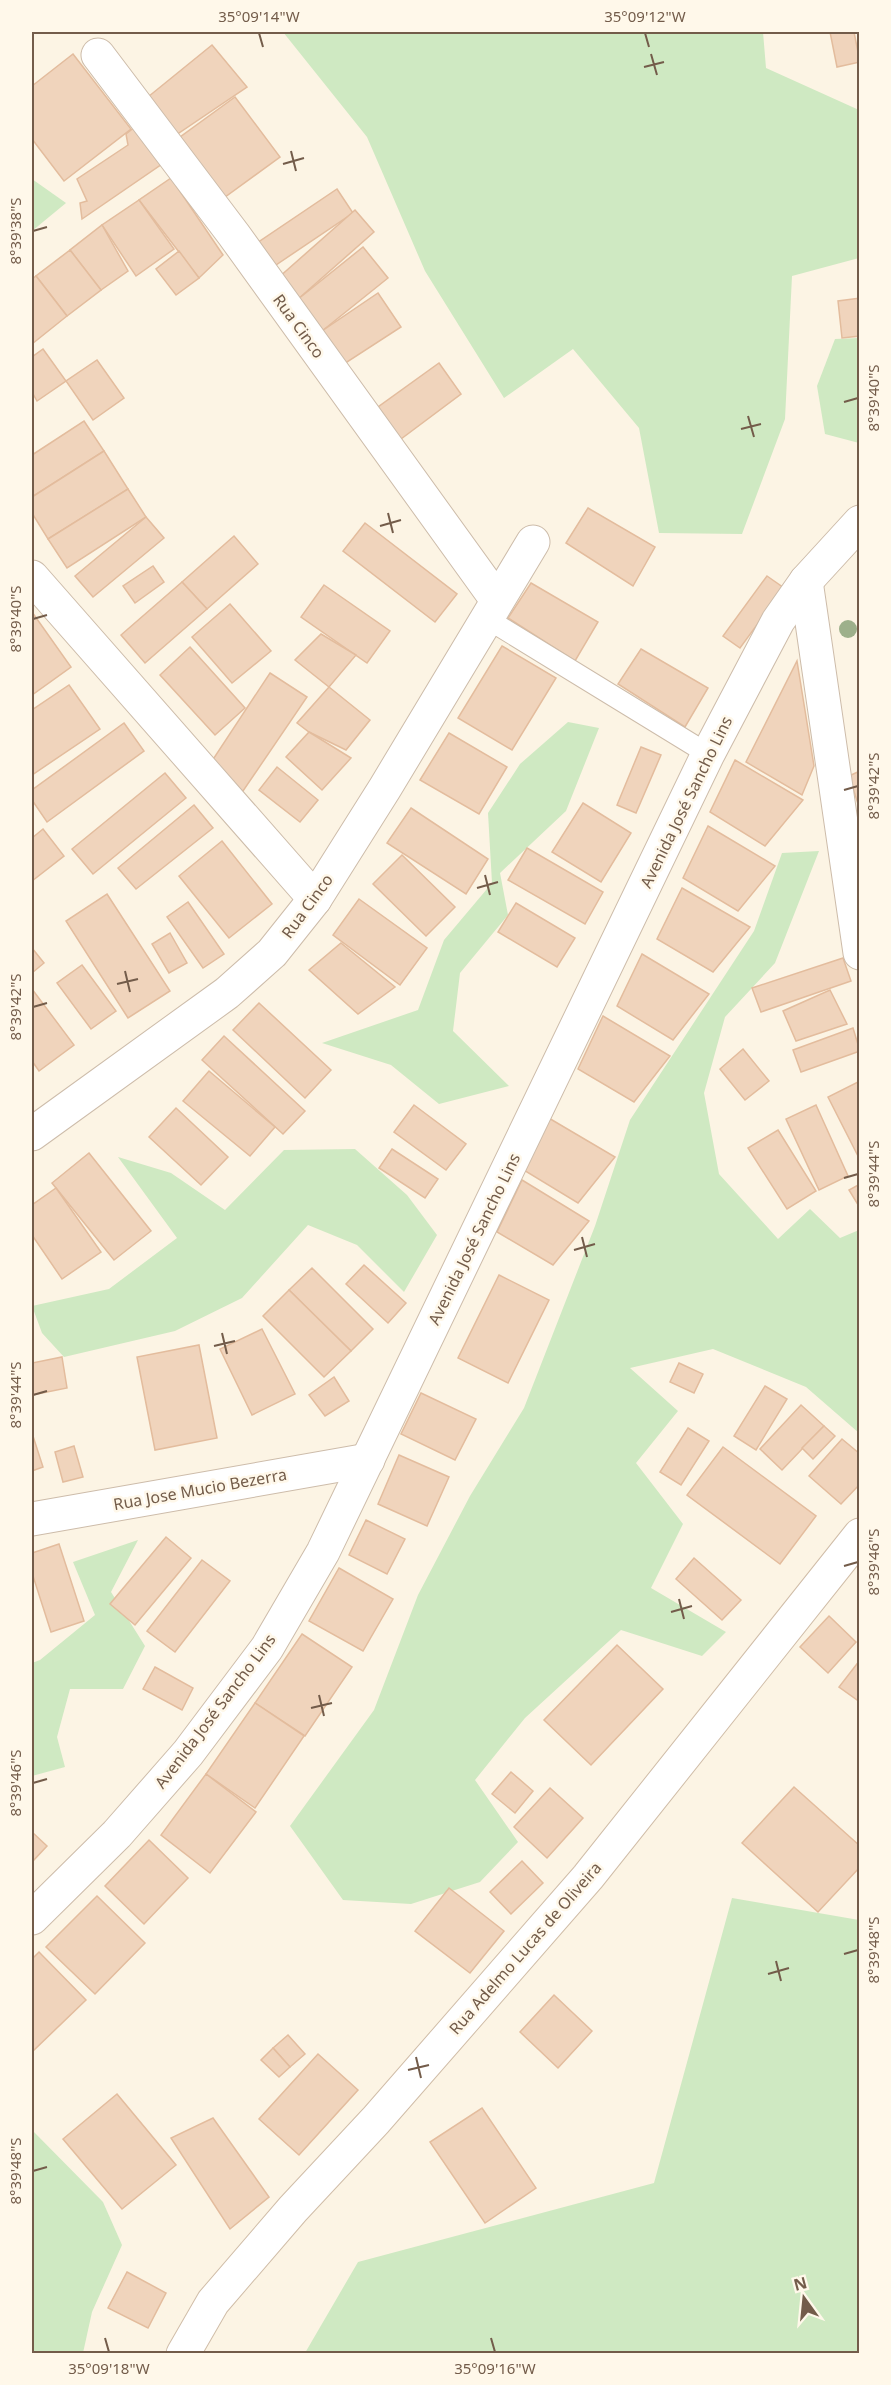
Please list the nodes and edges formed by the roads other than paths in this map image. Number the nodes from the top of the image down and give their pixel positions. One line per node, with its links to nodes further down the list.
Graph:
1 (98, 55): 6 (street, Rua Cinco)
2 (860, 522): 5 (street, Avenida José Sancho Lins)
3 (533, 542): 6 (street, Rua Cinco)
4 (32, 577): 8 (street)
5 (806, 581): 7 (street, Avenida José Sancho Lins); 9 (street)
6 (491, 609): 7 (lane); 8 (street, Rua Cinco)
7 (708, 754): 11 (street, Avenida José Sancho Lins)
8 (315, 899): 10 (street, Rua Cinco)
9 (860, 953)
10 (32, 1134)
11 (368, 1460): 12 (street, Rua Jose Mucio Bezerra); 14 (street, Avenida José Sancho Lins)
12 (32, 1519)
13 (860, 1535): 15 (street, Rua Adelmo Lucas de Oliveira)
14 (32, 1918)
15 (183, 2354)

